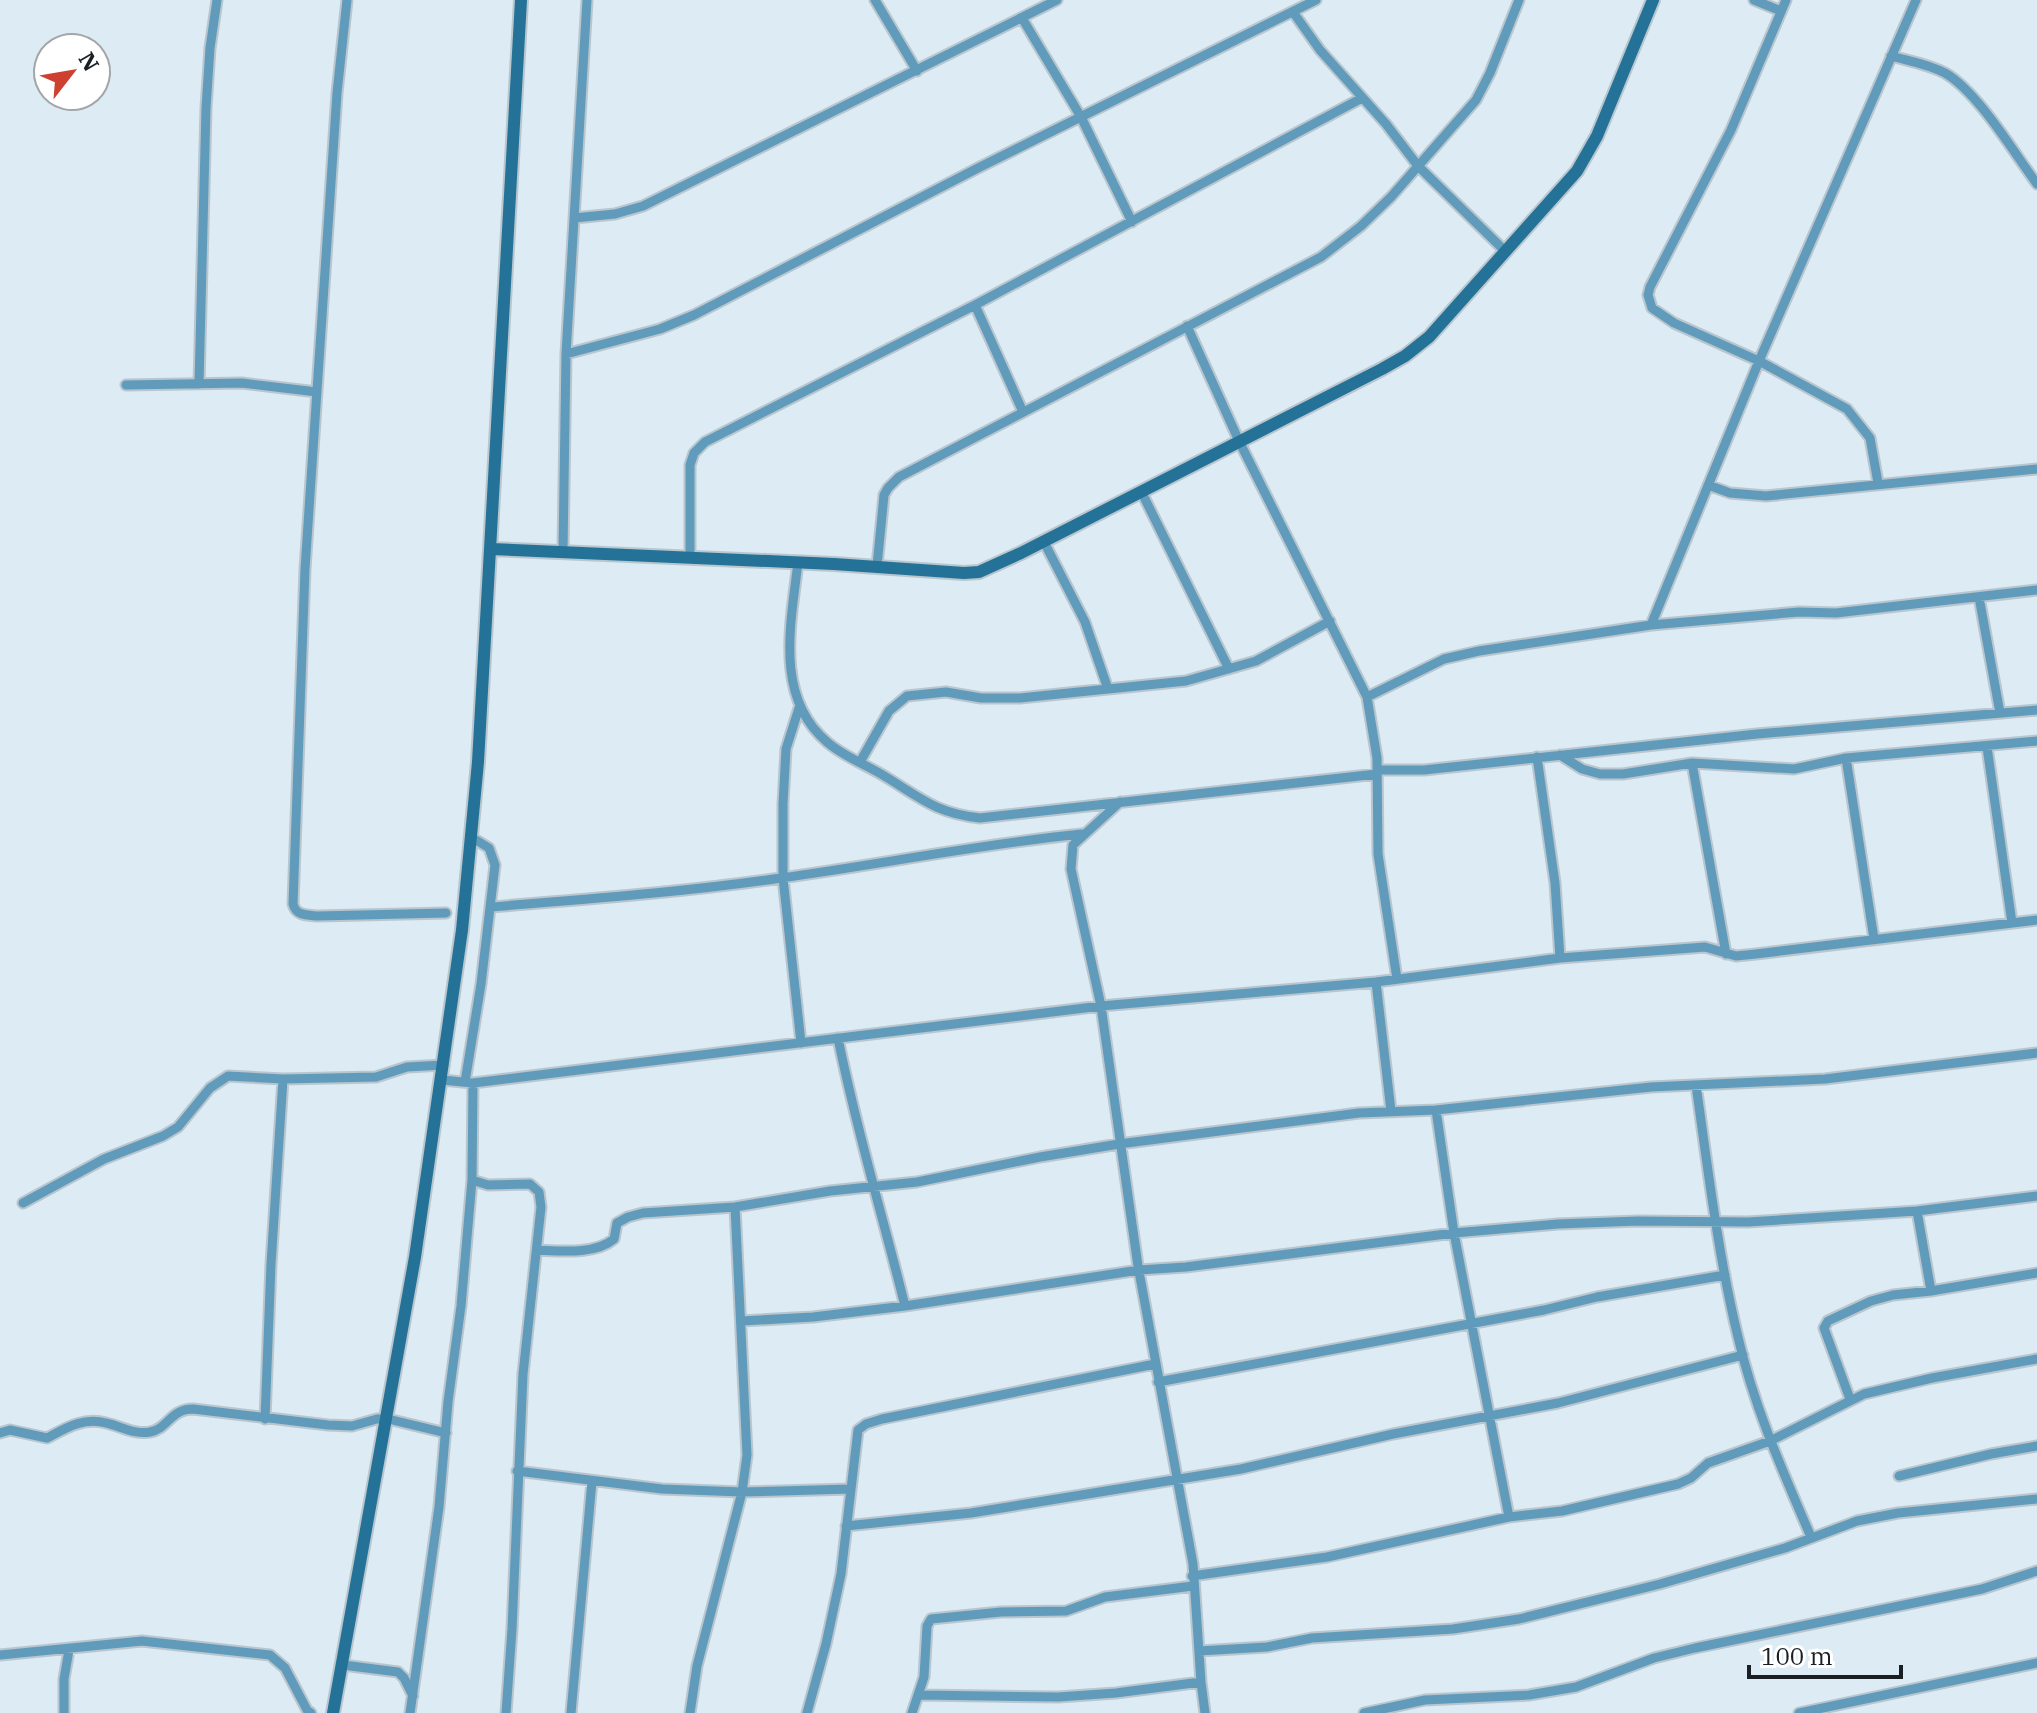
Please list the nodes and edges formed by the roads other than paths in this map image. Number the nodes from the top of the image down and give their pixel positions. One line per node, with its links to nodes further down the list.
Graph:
1 (217, 0): 29 (street)
2 (347, 0): 31 (street)
3 (521, 0): 39 (street)
4 (587, 0): 22 (street)
5 (875, 0): 17 (street)
6 (1057, 0): 15 (street)
7 (1316, 0): 14 (street)
8 (1519, 0): 20 (street)
9 (1653, 0): 24 (street)
10 (1754, 0): 13 (street)
11 (1786, 0): 13 (street)
12 (1916, 0): 16 (street)
13 (1781, 11): 28 (street)
14 (1293, 12): 18 (street); 19 (street)
15 (1022, 18): 17 (street); 19 (street)
16 (1891, 56): 21 (street); 28 (street)
17 (917, 71): 22 (street)
18 (1362, 98): 20 (street); 23 (street)
19 (1081, 117): 23 (street); 27 (street)
20 (1418, 166): 24 (street); 26 (street)
21 (2037, 184)
22 (574, 218): 27 (street)
23 (1132, 222): 25 (street)
24 (1506, 252): 33 (street)
25 (975, 305): 32 (street); 41 (street)
26 (1187, 326): 32 (street); 33 (street)
27 (566, 354): 40 (street)
28 (1759, 361): 35 (street); 36 (street)
29 (199, 384): 30 (street); 31 (street)
30 (126, 385)
31 (317, 392): 67 (street)
32 (1023, 412): 43 (street)
33 (1239, 441): 37 (street); 46 (street)
34 (2037, 469): 35 (street)
35 (1878, 483): 36 (street)
36 (1708, 485): 47 (street)
37 (1141, 491): 38 (street); 48 (street)
38 (1044, 542): 43 (street); 49 (street)
39 (491, 549): 40 (street); 64 (street)
40 (563, 551): 41 (street)
41 (690, 558): 42 (street)
42 (798, 562): 43 (street); 51 (street)
43 (877, 566)
44 (2037, 590): 45 (street)
45 (1979, 597): 47 (street); 53 (street)
46 (1330, 621): 48 (street); 50 (street)
47 (1651, 625): 50 (street)
48 (1229, 669): 49 (street)
49 (1108, 689): 59 (street)
50 (1367, 697): 61 (street)
51 (799, 708): 59 (street); 65 (street)
52 (2037, 710): 53 (street)
53 (2000, 713): 56 (street)
54 (2037, 741): 55 (street)
55 (1987, 747): 58 (street); 69 (street)
56 (1560, 755): 57 (street); 60 (street)
57 (1537, 757): 61 (street); 72 (street)
58 (1846, 758): 60 (street); 70 (street)
59 (860, 762): 62 (street)
60 (1692, 763): 71 (street)
61 (1377, 772): 62 (street); 73 (street)
62 (1120, 802): 63 (street)
63 (1085, 833): 65 (street); 75 (street)
64 (471, 837): 66 (street); 79 (street)
65 (783, 878): 66 (street); 77 (street)
66 (491, 907): 82 (street)
67 (446, 913)
68 (2037, 920): 69 (street)
69 (2012, 923): 70 (street)
70 (1874, 939): 71 (street)
71 (1726, 954): 72 (street)
72 (1560, 958): 73 (street)
73 (1397, 979): 74 (street)
74 (1376, 982): 75 (street); 85 (street)
75 (1101, 1006): 76 (street); 86 (street)
76 (838, 1038): 77 (street); 88 (street)
77 (801, 1043): 82 (street)
78 (2037, 1053): 83 (street)
79 (444, 1065): 80 (street); 81 (street)
80 (283, 1079): 90 (street); 109 (street)
81 (442, 1080): 82 (street); 110 (street)
82 (469, 1083): 87 (street)
83 (1696, 1085): 84 (street); 93 (street)
84 (1436, 1110): 85 (street); 94 (street)
85 (1391, 1111): 86 (street)
86 (1119, 1144): 88 (street); 96 (street)
87 (472, 1180): 95 (street); 112 (street)
88 (874, 1186): 91 (street); 100 (street)
89 (2037, 1196): 92 (street)
90 (23, 1203)
91 (735, 1207): 95 (street); 101 (street)
92 (1917, 1211): 93 (street); 99 (street)
93 (1716, 1223): 94 (street); 98 (street)
94 (1454, 1233): 96 (street); 102 (street)
95 (537, 1250): 115 (street)
96 (1139, 1270): 100 (street); 105 (street)
97 (2037, 1273): 99 (street)
98 (1725, 1275): 102 (street); 103 (street)
99 (1931, 1291): 107 (street)
100 (905, 1306): 101 (street)
101 (742, 1321): 120 (street)
102 (1470, 1323): 106 (street); 108 (street)
103 (1743, 1355): 108 (street); 113 (street)
104 (2037, 1359): 107 (street)
105 (1155, 1364): 106 (street); 119 (street)
106 (1158, 1382): 117 (street)
107 (1850, 1399): 113 (street)
108 (1488, 1414): 117 (street); 122 (street)
109 (265, 1419): 110 (street); 111 (street)
110 (388, 1419): 112 (street); 131 (street)
111 (0, 1433)
112 (446, 1433): 134 (street)
113 (1770, 1441): 122 (street); 124 (street)
114 (2037, 1446): 116 (street)
115 (517, 1471): 118 (street); 139 (street)
116 (1899, 1476)
117 (1178, 1480): 123 (street); 126 (street)
118 (592, 1481): 120 (street); 140 (street)
119 (851, 1489): 120 (street); 123 (street)
120 (742, 1492): 141 (street)
121 (2037, 1499): 124 (street)
122 (1509, 1517): 126 (street)
123 (846, 1526): 142 (street)
124 (1811, 1537): 128 (street)
125 (2037, 1571): 145 (street)
126 (1192, 1581): 128 (street); 133 (street)
127 (69, 1650): 129 (street); 135 (street); 136 (street)
128 (1199, 1651): 132 (street)
129 (0, 1655)
130 (2037, 1663): 146 (street)
131 (343, 1665): 134 (street); 137 (street)
132 (1201, 1682): 133 (street); 144 (street)
133 (920, 1695): 143 (street)
134 (413, 1696): 138 (street)
135 (64, 1713)
136 (311, 1713)
137 (333, 1713)
138 (410, 1713)
139 (506, 1713)
140 (571, 1713)
141 (690, 1713)
142 (807, 1713)
143 (912, 1713)
144 (1205, 1713)
145 (1364, 1713)
146 (1799, 1713)

